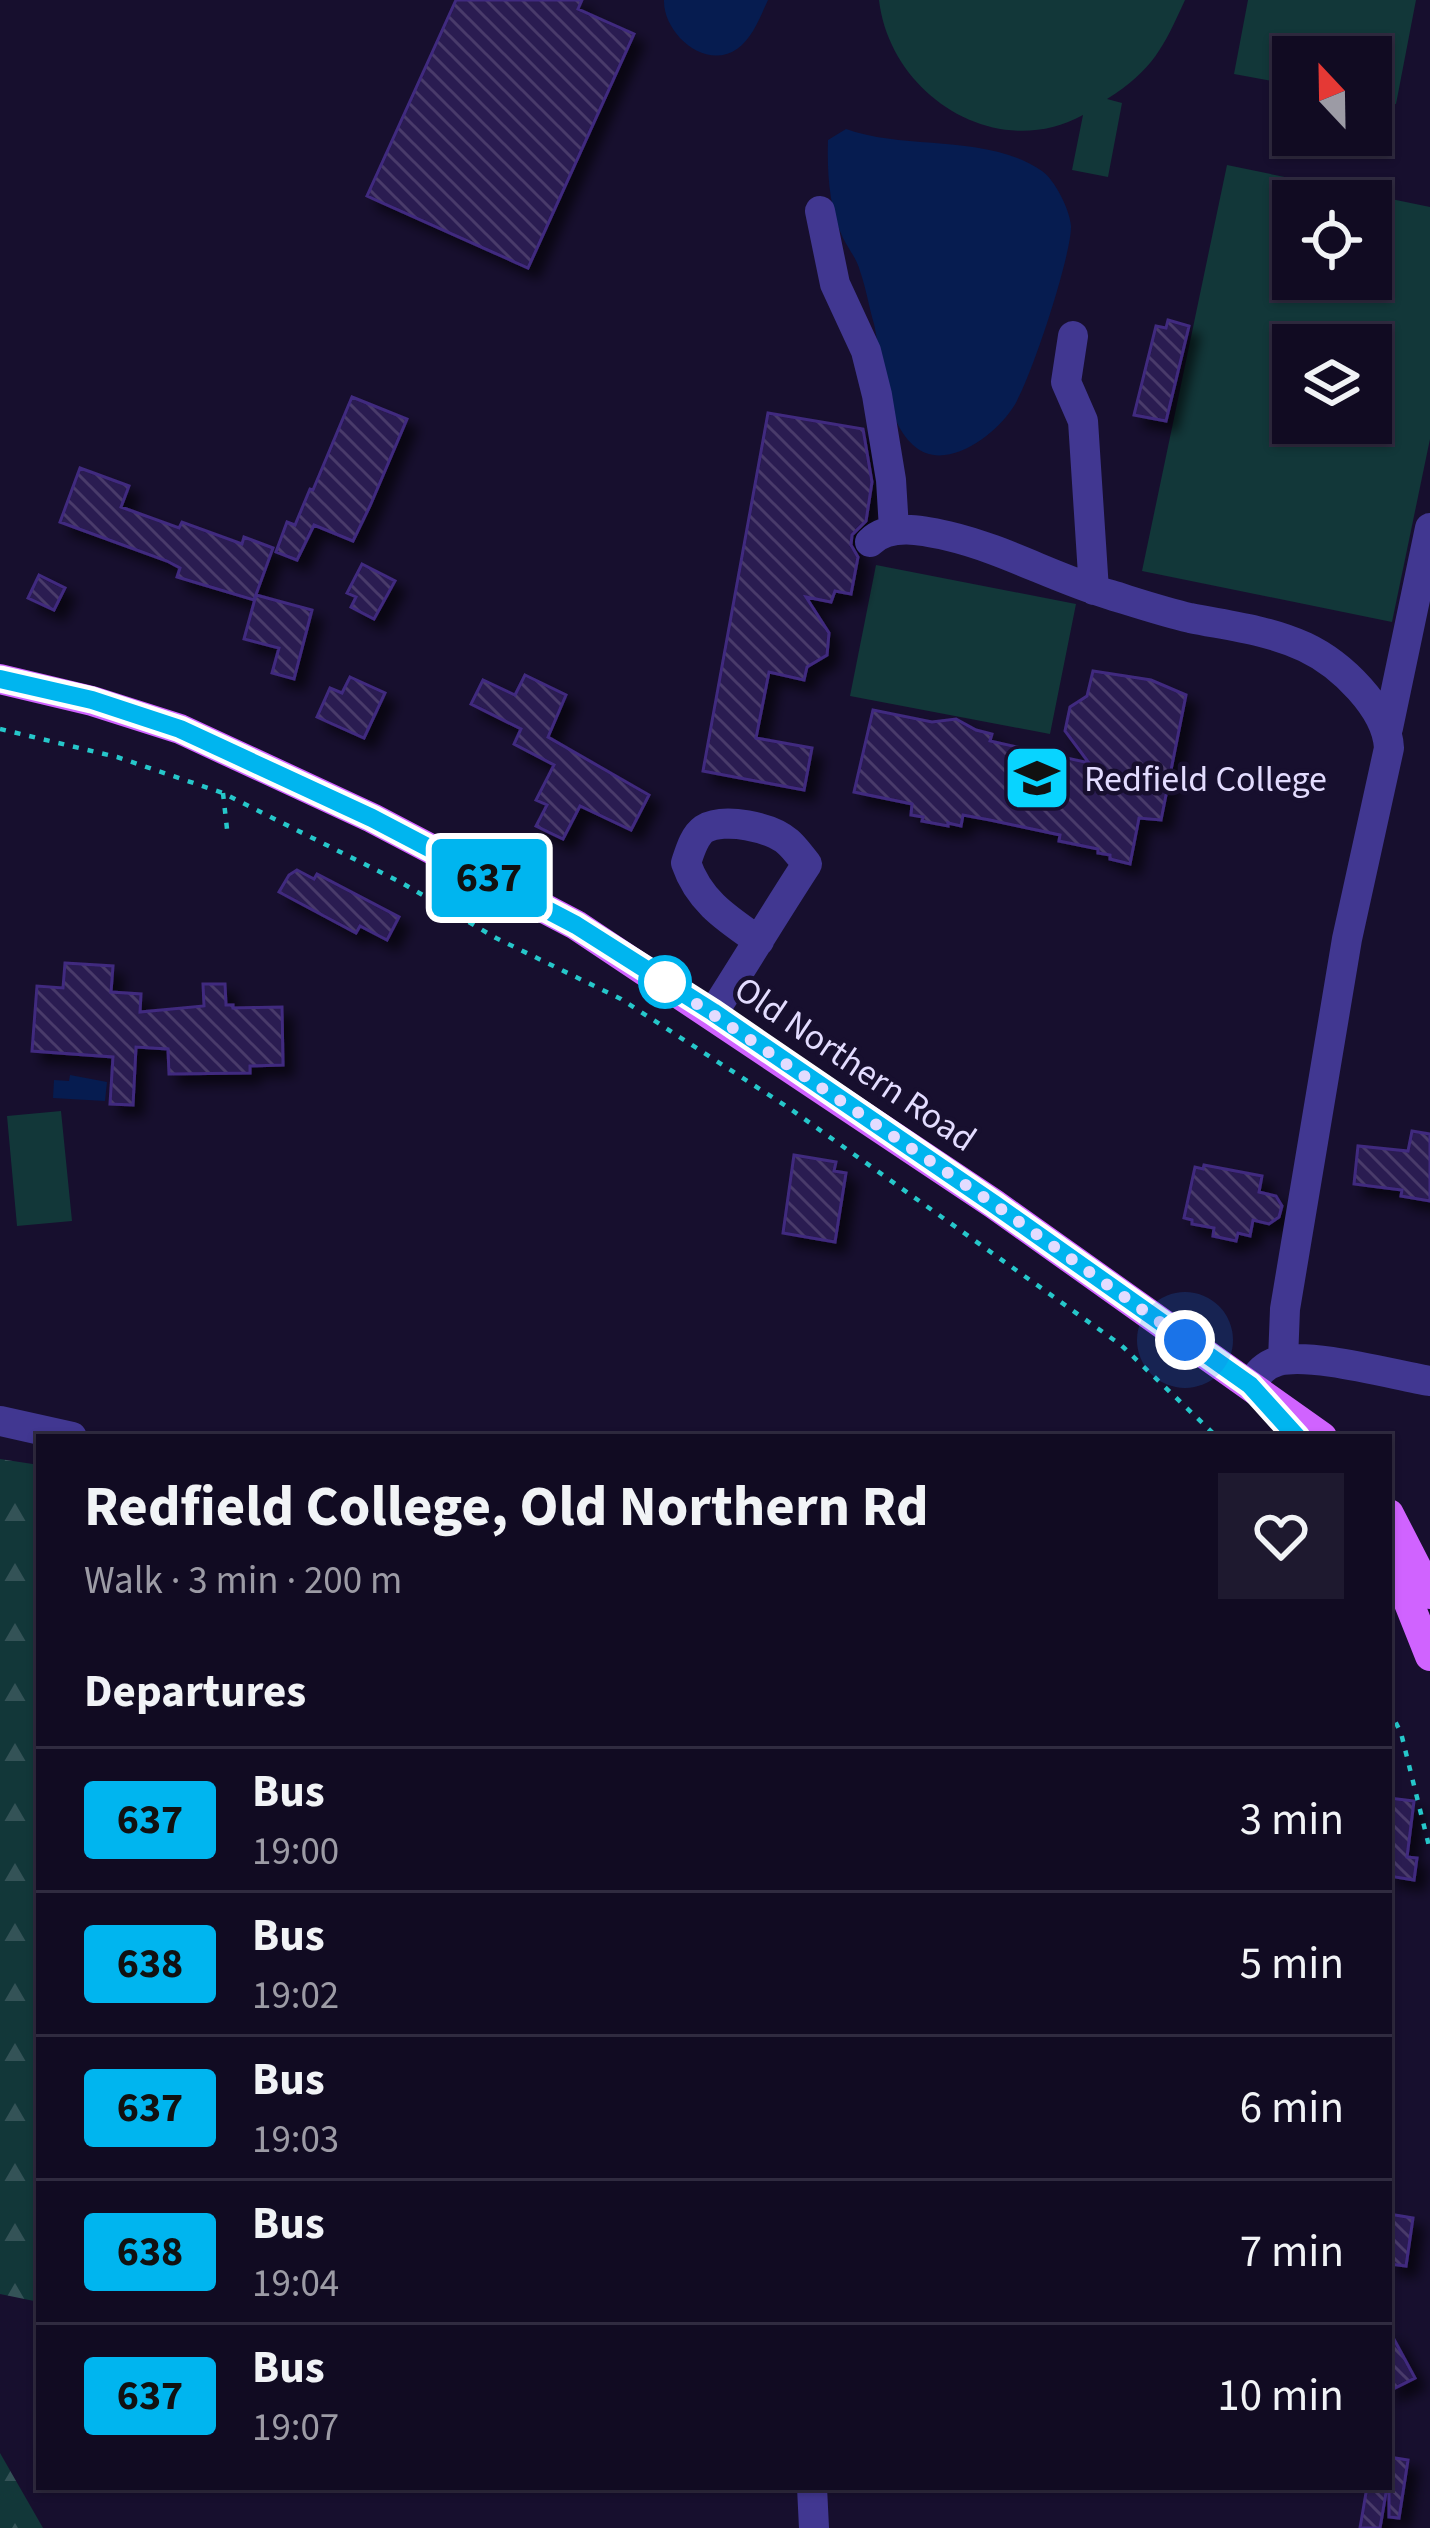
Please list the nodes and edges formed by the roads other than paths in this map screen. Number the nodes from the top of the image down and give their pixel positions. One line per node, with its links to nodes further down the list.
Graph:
1 (820, 212): 4 (street)
2 (1073, 336): 4 (street)
3 (1430, 528): 6 (street)
4 (1094, 590): 6 (street)
5 (0, 679): 8 (main road, Old Northern Road)
6 (1388, 728): 9 (street)
7 (759, 941): 8 (street)
8 (713, 1012): 11 (main road, Old Northern Road)
9 (1283, 1360): 10 (street); 11 (street)
10 (1430, 1382)
11 (1250, 1385): 14 (main road, Old Northern Road); 15 (main road, Old Northern Road)
12 (0, 1421): 13 (street)
13 (58, 1434)
14 (1294, 1434)
15 (1318, 1434)
16 (1392, 1520): 18 (main road)
17 (1392, 1561): 19 (main road)
18 (1430, 1594)
19 (1430, 1657)
20 (812, 2490): 21 (street)
21 (814, 2528)

